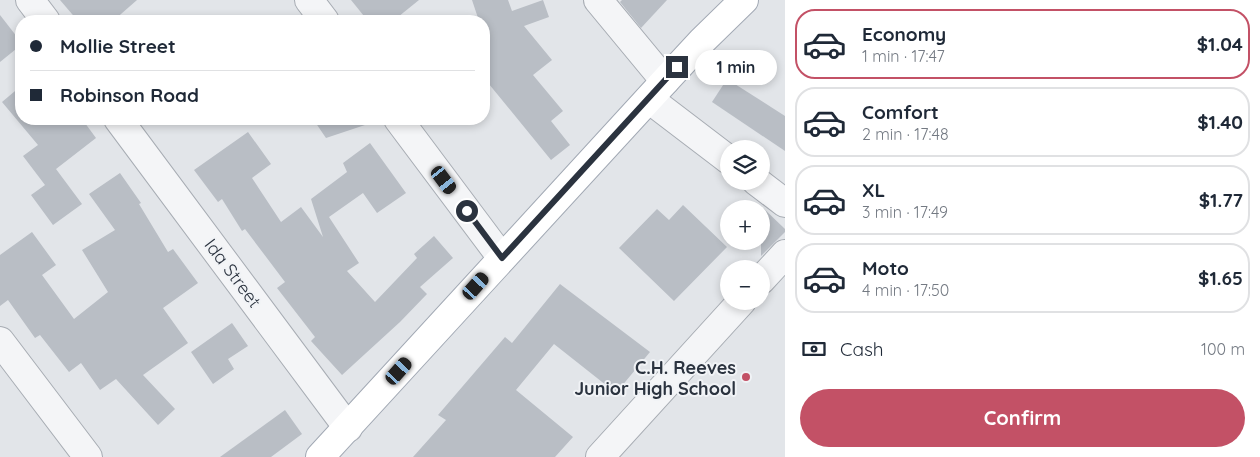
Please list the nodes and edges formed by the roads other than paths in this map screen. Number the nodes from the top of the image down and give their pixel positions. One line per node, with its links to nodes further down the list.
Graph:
1 (30, 0): 6 (street)
2 (309, 0): 7 (street)
3 (598, 0): 9 (street)
4 (728, 0): 8 (main road)
5 (744, 0): 8 (main road)
6 (41, 15)
7 (320, 15)
8 (702, 41): 9 (main road)
9 (657, 90): 12 (street); 16 (main road)
10 (122, 125): 20 (street, Ida Street)
11 (402, 125): 16 (street)
12 (720, 151)
13 (768, 190): 14 (street)
14 (785, 203)
15 (785, 254): 17 (street)
16 (502, 258): 20 (main road)
17 (770, 270)
18 (734, 310): 23 (street)
19 (0, 341): 21 (street)
20 (348, 428): 22 (main road)
21 (88, 457)
22 (320, 457)
23 (600, 457)

